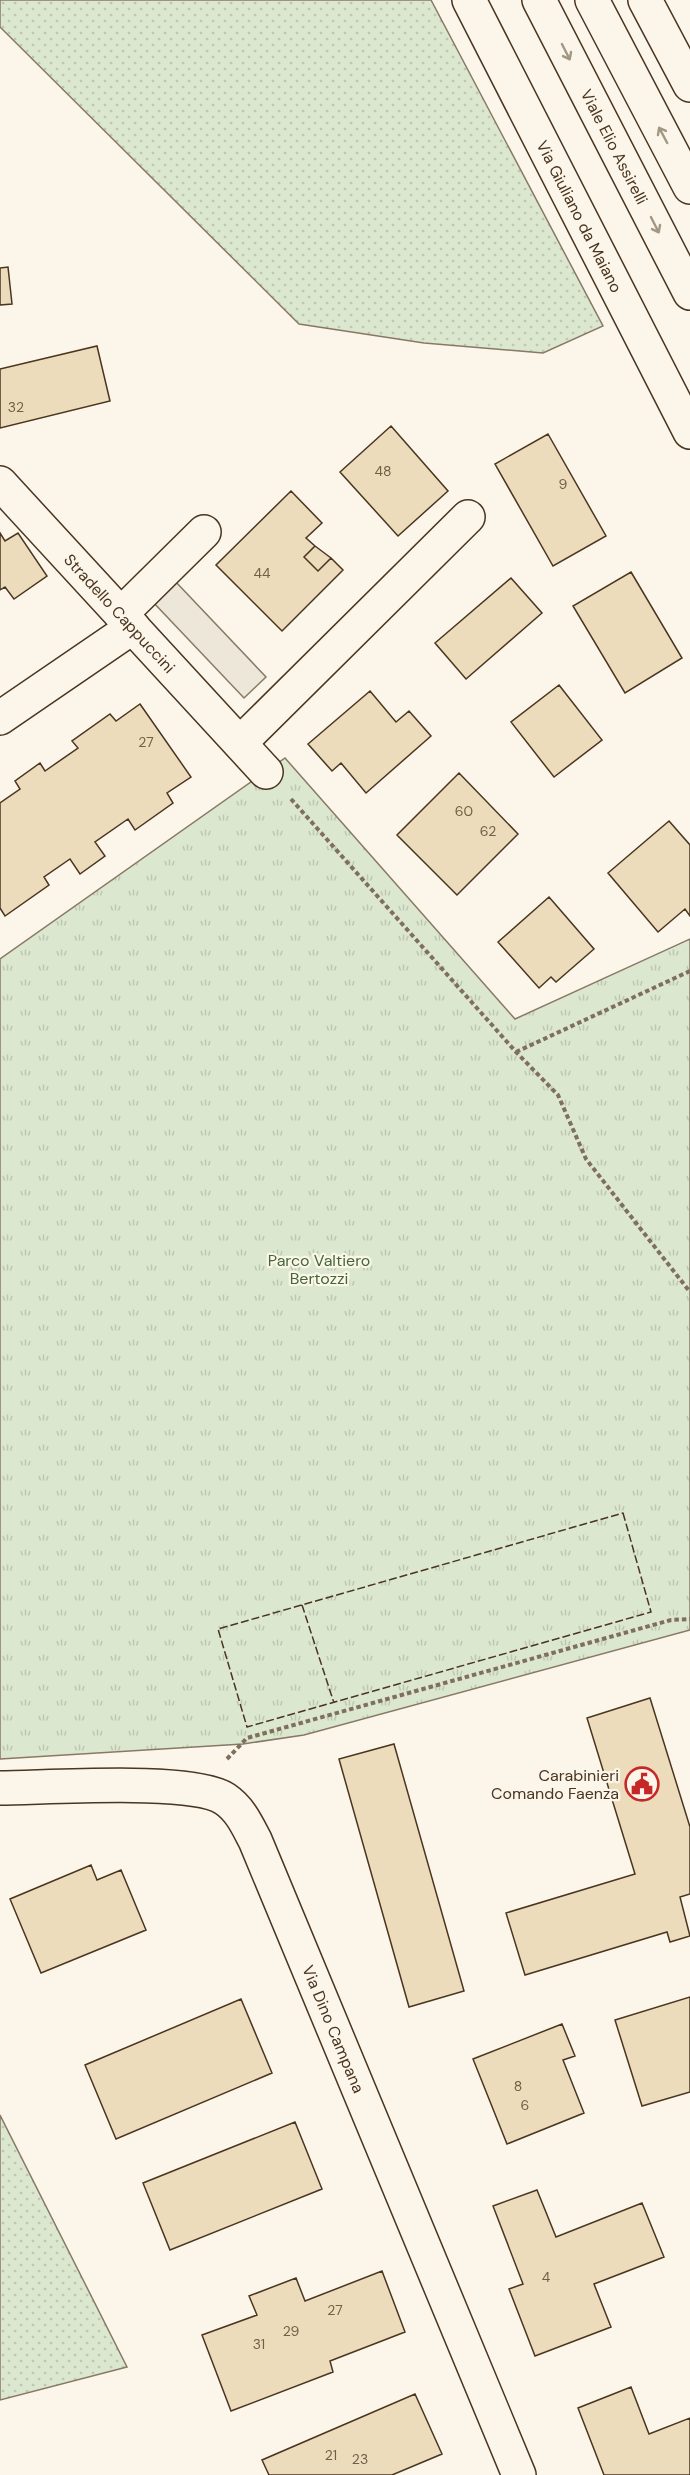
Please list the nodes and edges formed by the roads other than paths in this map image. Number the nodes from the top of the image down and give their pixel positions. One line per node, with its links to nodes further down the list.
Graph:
1 (469, 0): 8 (street, Via Giuliano da Maiano)
2 (539, 0): 7 (street, Viale Elio Assirelli, one-way to 7)
3 (592, 0): 6 (street, one-way to 3)
4 (645, 0): 5 (street)
5 (690, 86)
6 (690, 187)
7 (690, 293)
8 (690, 432)
9 (0, 483): 12 (street, Stradello Cappuccini)
10 (468, 517): 14 (street)
11 (204, 532): 12 (street)
12 (127, 621): 13 (street); 14 (street, Stradello Cappuccini)
13 (0, 718)
14 (240, 743): 15 (street, Stradello Cappuccini)
15 (266, 771)
16 (0, 1788): 17 (street, Via Dino Campana)
17 (519, 2475)

